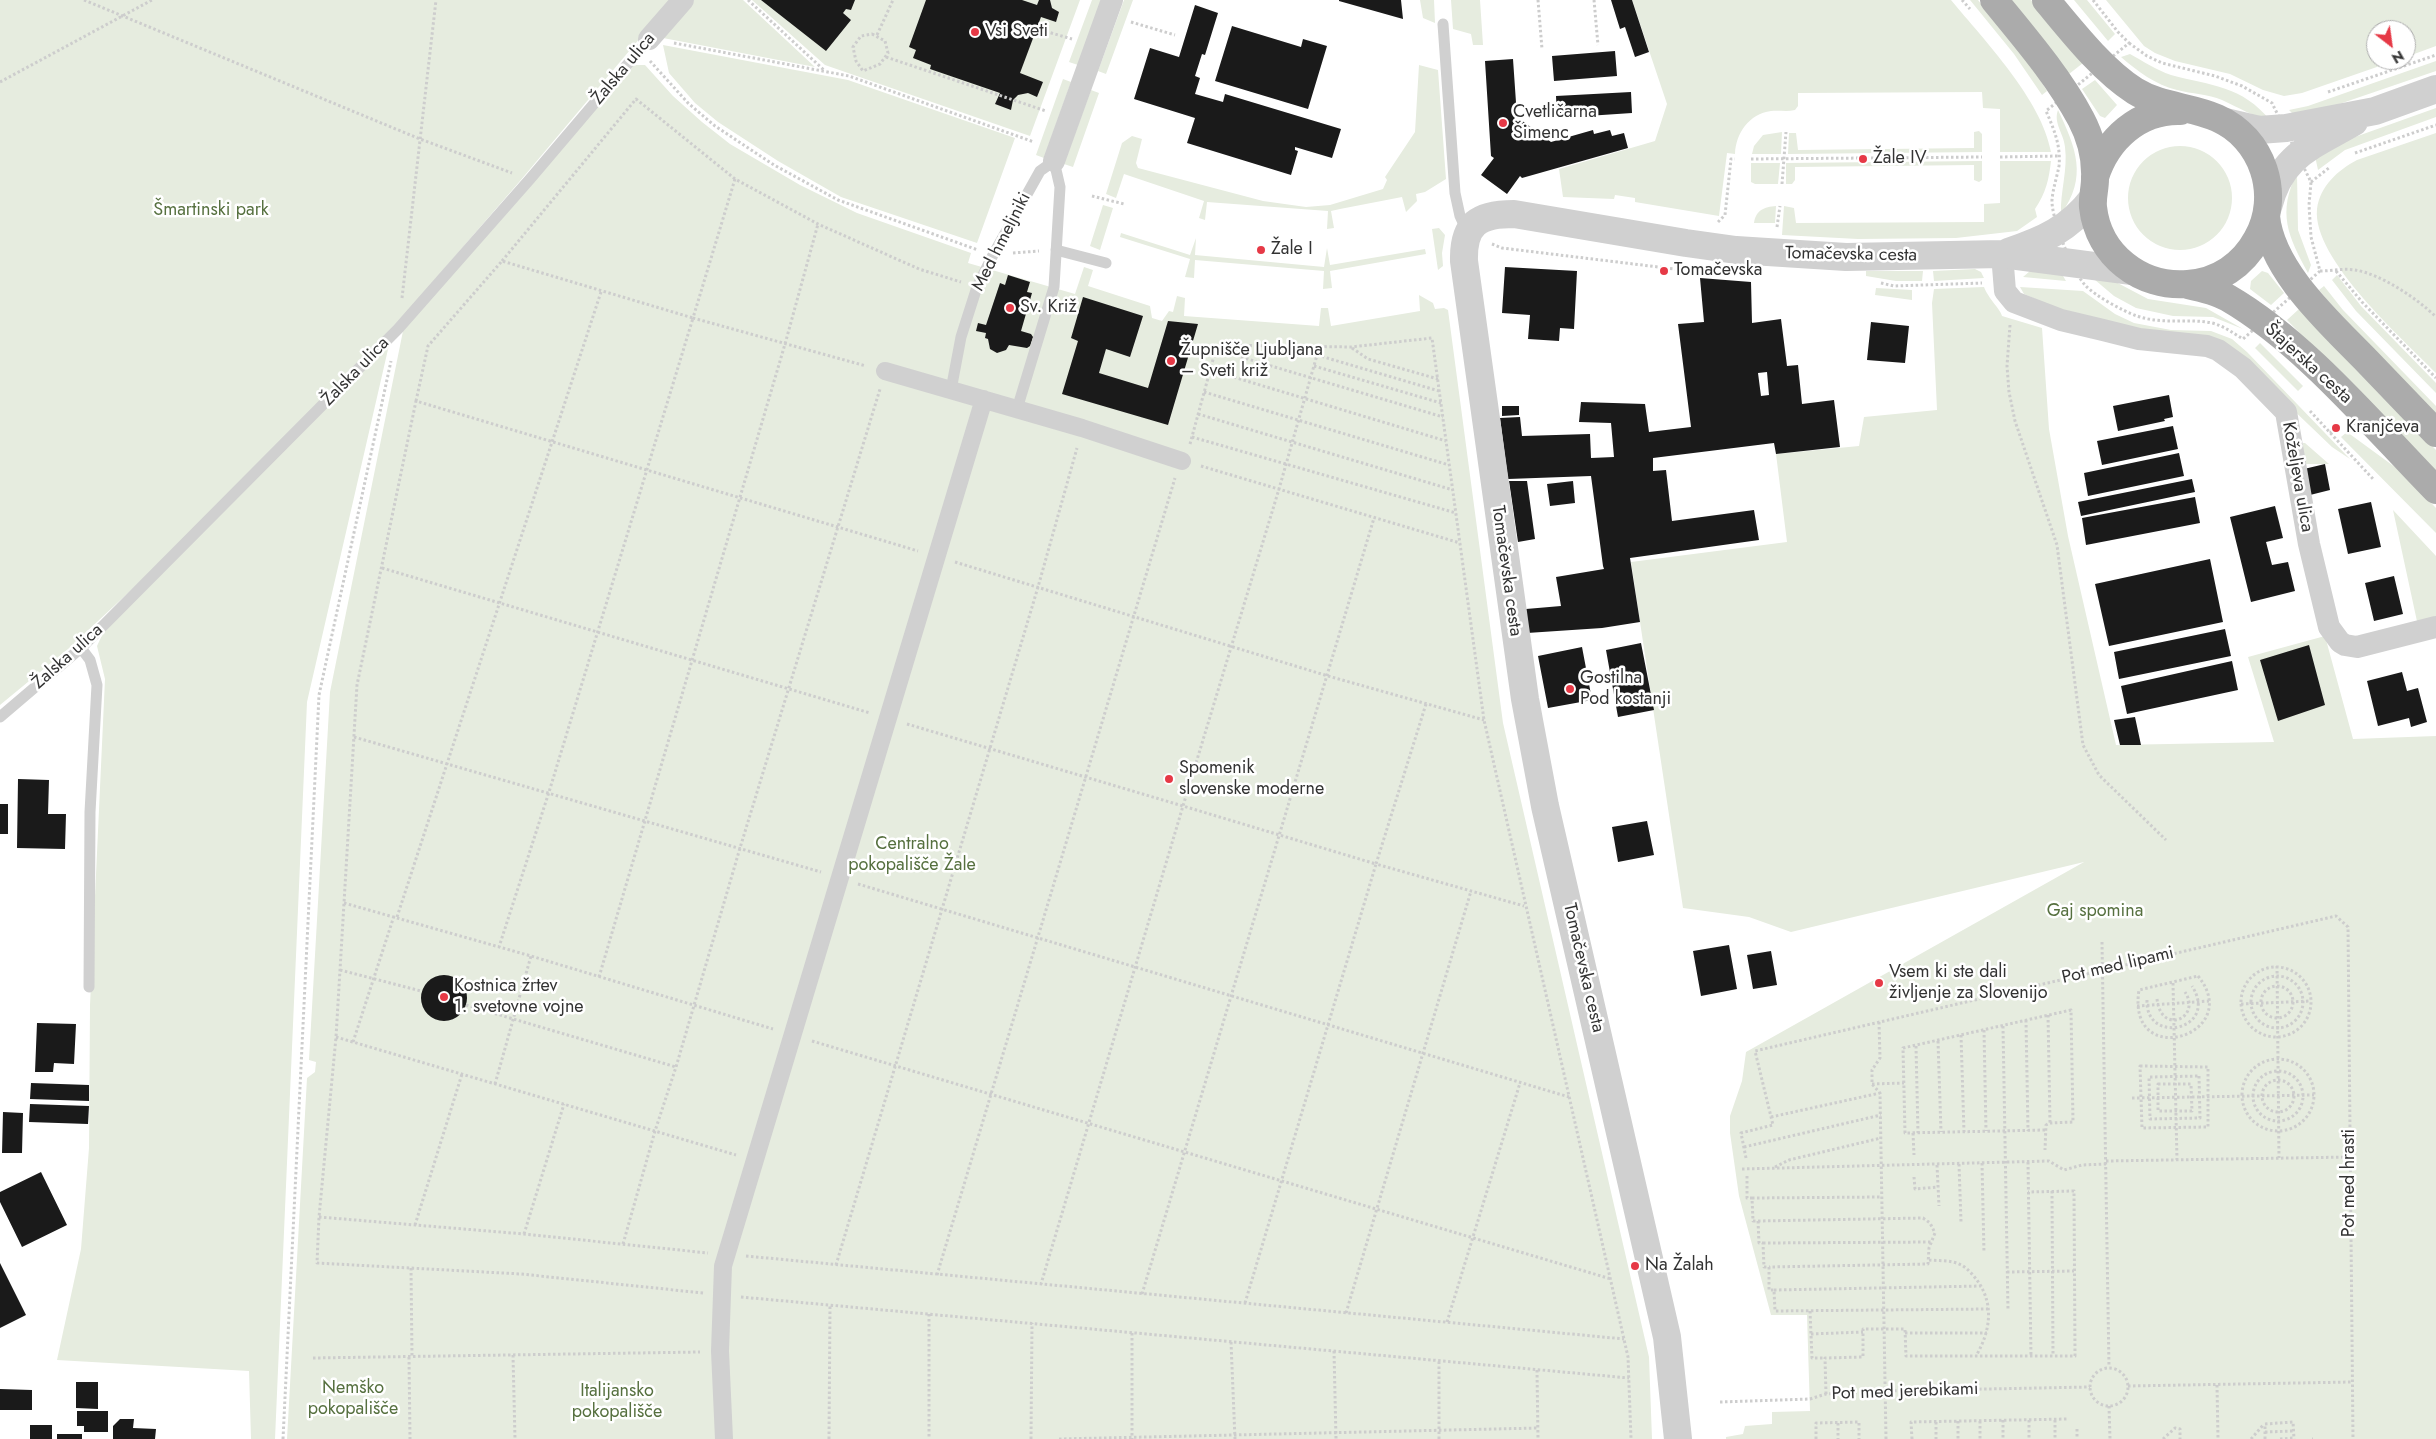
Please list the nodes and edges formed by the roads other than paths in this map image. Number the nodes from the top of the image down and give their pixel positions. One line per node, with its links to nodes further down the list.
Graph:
1 (683, 0): 6 (street, Žalska ulica)
2 (1112, 0): 11 (street, Med hmeljniki)
3 (1994, 0): 12 (main road, Štajerska cesta)
4 (2046, 0): 8 (main road, Štajerska cesta)
5 (1443, 24): 14 (lane)
6 (644, 44): 28 (lane, Žalska ulica)
7 (2436, 89): 9 (street)
8 (2191, 111): 10 (main road, Štajerska cesta); 12 (main road, Štajerska cesta)
9 (2375, 111): 10 (street); 13 (street)
10 (2225, 122): 13 (main road, Štajerska cesta)
11 (1054, 161): 15 (lane, Med hmeljniki); 21 (lane, Med hmeljniki)
12 (2094, 188): 16 (street, Tomačevska cesta); 18 (main road, Štajerska cesta)
13 (2267, 212): 19 (main road, Štajerska cesta); 24 (main road, Štajerska cesta)
14 (1468, 231): 16 (street, Tomačevska cesta); 32 (street, Tomačevska cesta)
15 (1056, 250): 17 (lane); 23 (lane, Med hmeljniki)
16 (2002, 254): 18 (street, Tomačevska cesta); 27 (street, Koželjeva ulica)
17 (1106, 263)
18 (2132, 271): 19 (main road, Štajerska cesta)
19 (2184, 285): 26 (main road, Štajerska cesta)
20 (885, 371): 21 (street)
21 (951, 390): 22 (street)
22 (984, 399): 23 (street); 31 (street)
23 (1017, 409): 25 (street)
24 (2436, 433)
25 (1182, 461)
26 (2436, 490)
27 (2436, 628)
28 (81, 648): 29 (lane, Žalska ulica); 30 (lane)
29 (0, 716)
30 (89, 987)
31 (724, 1439)
32 (1678, 1439)

